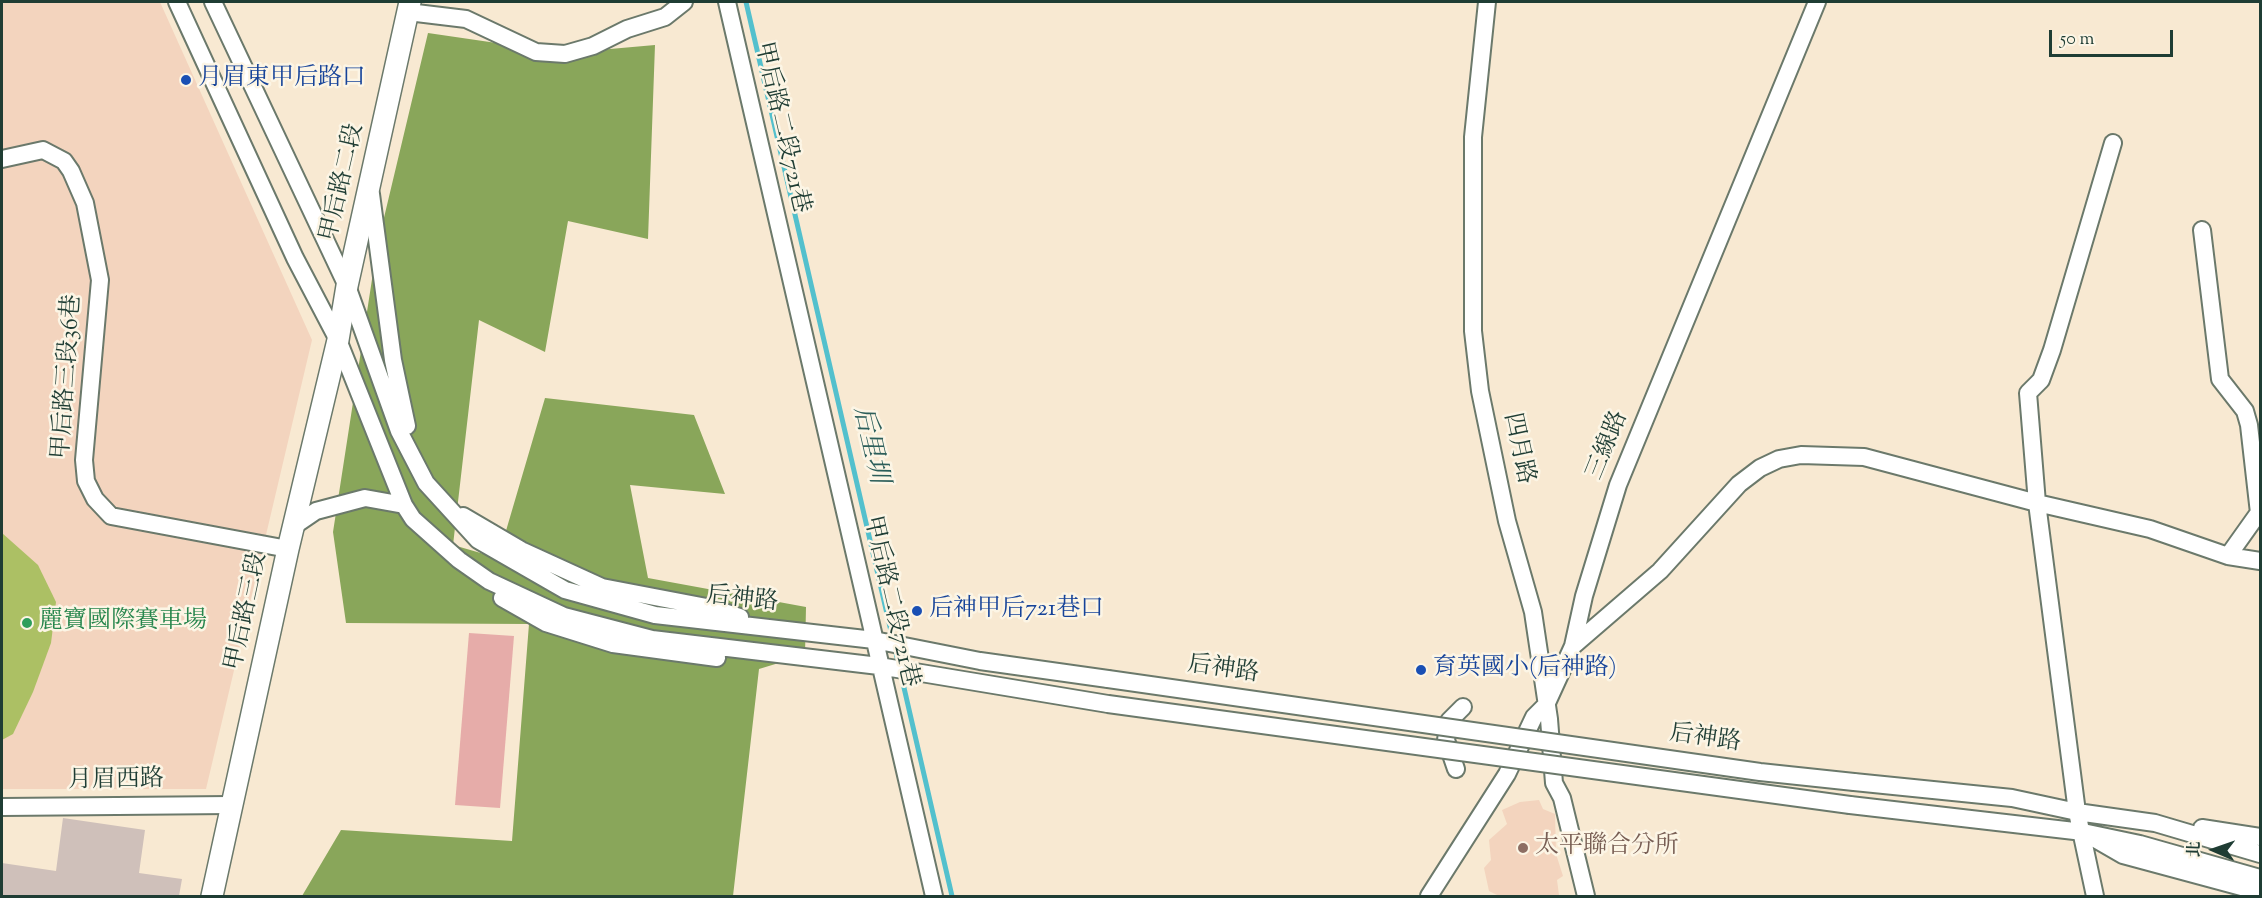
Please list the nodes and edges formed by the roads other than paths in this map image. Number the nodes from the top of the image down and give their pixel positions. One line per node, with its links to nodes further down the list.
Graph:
1 (177, 2): 13 (street, 后神路)
2 (213, 2): 12 (street, 后神路)
3 (684, 2): 7 (street)
4 (727, 2): 22 (street, 甲后路二段721巷)
5 (1487, 2): 25 (street, 四月路)
6 (1817, 2): 23 (street, 三線路)
7 (409, 7): 10 (main road, 甲后路二段)
8 (2113, 143): 15 (street)
9 (2, 159): 19 (street, 甲后路三段36巷)
10 (370, 188): 12 (main road, 甲后路二段); 14 (street)
11 (2202, 230): 17 (street)
12 (347, 286): 13 (main road, 甲后路二段); 14 (street, 后神路)
13 (338, 340): 16 (street, 后神路); 18 (main road, 甲后路三段)
14 (413, 456): 22 (street, 后神路)
15 (2037, 503): 20 (street); 23 (street); 30 (street)
16 (404, 505): 18 (street); 24 (street, 后神路)
17 (2260, 512): 20 (street)
18 (294, 525): 19 (main road, 甲后路三段)
19 (288, 549): 28 (main road, 甲后路三段)
20 (2228, 556): 21 (street)
21 (2260, 561)
22 (874, 640): 24 (street, 甲后路二段721巷); 30 (street, 后神路, bridge)
23 (1573, 646): 25 (street, 三線路)
24 (879, 666): 32 (street, 后神路, bridge); 38 (street, 甲后路二段721巷)
25 (1546, 705): 39 (street, 三線路); 40 (street, 四月路)
26 (1463, 707): 27 (street)
27 (1456, 769)
28 (231, 805): 29 (street, 月眉西路); 37 (main road, 甲后路三段)
29 (2, 807)
30 (2077, 812): 31 (street, 后神路); 32 (street)
31 (2155, 823): 33 (street); 34 (street, 后神路)
32 (2083, 832): 35 (street, 后神路); 36 (street); 41 (street)
33 (2260, 837)
34 (2260, 854)
35 (2260, 878)
36 (2260, 892)
37 (212, 897)
38 (934, 897)
39 (1429, 897)
40 (1586, 897)
41 (2095, 897)

